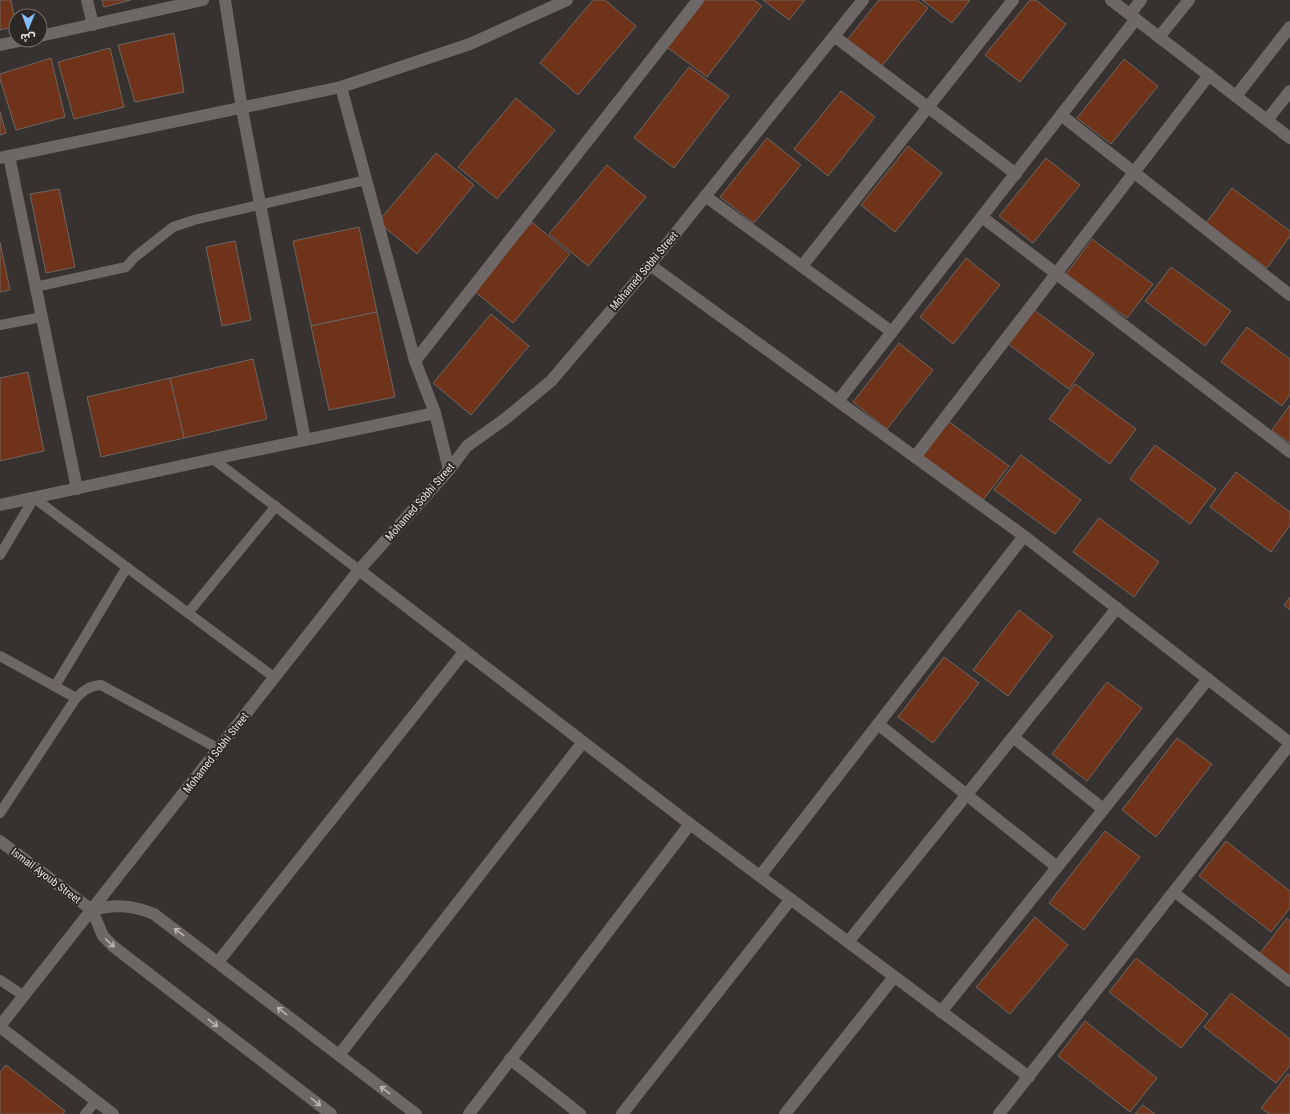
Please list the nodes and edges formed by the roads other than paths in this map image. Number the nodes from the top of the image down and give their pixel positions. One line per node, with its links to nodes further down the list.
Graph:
1 (87, 0): 12 (street)
2 (203, 0): 12 (street)
3 (225, 0): 22 (street)
4 (567, 0): 18 (street)
5 (698, 0): 41 (street)
6 (863, 0): 15 (street, Mohamed Sobhi Street)
7 (1013, 0): 21 (street)
8 (1111, 0): 11 (street)
9 (1141, 0): 11 (street)
10 (1189, 0): 16 (street)
11 (1133, 17): 16 (street); 23 (street)
12 (92, 25): 14 (street)
13 (1290, 27): 20 (street)
14 (48, 34)
15 (834, 36): 21 (street); 30 (street, Mohamed Sobhi Street)
16 (1159, 37): 17 (street)
17 (1209, 75): 20 (street); 27 (street)
18 (341, 87): 22 (street); 29 (street)
19 (1290, 91): 24 (street)
20 (1236, 96): 24 (street)
21 (928, 107): 28 (street); 34 (street)
22 (242, 109): 26 (street); 31 (street)
23 (1061, 115): 27 (street); 28 (street)
24 (1267, 120): 25 (street)
25 (1290, 138)
26 (4, 157): 36 (street)
27 (1134, 172): 35 (street); 37 (street)
28 (1016, 174): 32 (street)
29 (366, 180): 31 (lane); 41 (street)
30 (706, 196): 33 (street, Mohamed Sobhi Street); 34 (street)
31 (260, 206): 36 (lane); 44 (street)
32 (982, 217): 35 (street); 40 (street)
33 (650, 265): 42 (street); 48 (street, Mohamed Sobhi Street)
34 (802, 266): 40 (street)
35 (1056, 273): 45 (street); 46 (street)
36 (36, 287): 38 (street)
37 (1290, 295)
38 (42, 317): 39 (lane); 49 (street)
39 (0, 325)
40 (892, 332): 42 (street)
41 (415, 361): 43 (street)
42 (838, 401): 46 (street)
43 (435, 413): 44 (street); 48 (street)
44 (305, 440): 47 (street)
45 (1290, 452)
46 (915, 457): 53 (street)
47 (213, 459): 49 (street); 52 (lane)
48 (449, 470): 56 (street, Mohamed Sobhi Street)
49 (77, 488): 50 (street)
50 (34, 498): 51 (street); 54 (lane); 55 (lane)
51 (0, 505)
52 (276, 506): 56 (lane); 58 (lane)
53 (1024, 536): 57 (street); 65 (street)
54 (0, 555)
55 (127, 567): 58 (lane); 63 (lane)
56 (359, 570): 59 (street); 61 (street, Mohamed Sobhi Street)
57 (1117, 608): 62 (street); 66 (street)
58 (188, 613): 61 (lane)
59 (464, 652): 67 (street); 81 (street)
60 (0, 656): 63 (lane)
61 (275, 678): 69 (street, Mohamed Sobhi Street)
62 (1208, 679): 68 (street); 71 (street)
63 (55, 686): 64 (lane)
64 (76, 698): 69 (lane); 72 (lane)
65 (878, 724): 70 (street); 76 (street)
66 (1013, 737): 70 (street); 71 (street)
67 (583, 742): 73 (street); 88 (street)
68 (1290, 743): 77 (street)
69 (219, 749): 79 (street, Mohamed Sobhi Street)
70 (967, 795): 75 (street); 80 (street)
71 (1103, 809): 75 (street)
72 (0, 813)
73 (690, 824): 76 (street); 89 (street)
74 (0, 841): 79 (street, Ismail Ayoub Street)
75 (1057, 867): 86 (street)
76 (760, 876): 78 (street)
77 (1174, 892): 84 (lane); 90 (street)
78 (791, 899): 80 (street); 98 (street)
79 (92, 910): 81 (street, one-way to 79); 85 (street, Mohamed Sobhi Street); 94 (street, one-way to 94)
80 (848, 942): 82 (street)
81 (218, 962): 88 (street, one-way to 81)
82 (894, 977): 86 (street); 99 (street)
83 (0, 980): 85 (lane)
84 (1290, 982)
85 (24, 996): 87 (street, Mohamed Sobhi Street)
86 (941, 1012): 90 (street)
87 (0, 1027): 91 (street)
88 (339, 1055): 95 (street, one-way to 88)
89 (510, 1059): 96 (street); 97 (street)
90 (1029, 1077): 100 (street)
91 (96, 1101): 92 (lane); 93 (street)
92 (85, 1114)
93 (113, 1114)
94 (331, 1114)
95 (416, 1114)
96 (468, 1114)
97 (580, 1114)
98 (622, 1114)
99 (785, 1114)
100 (999, 1114)

